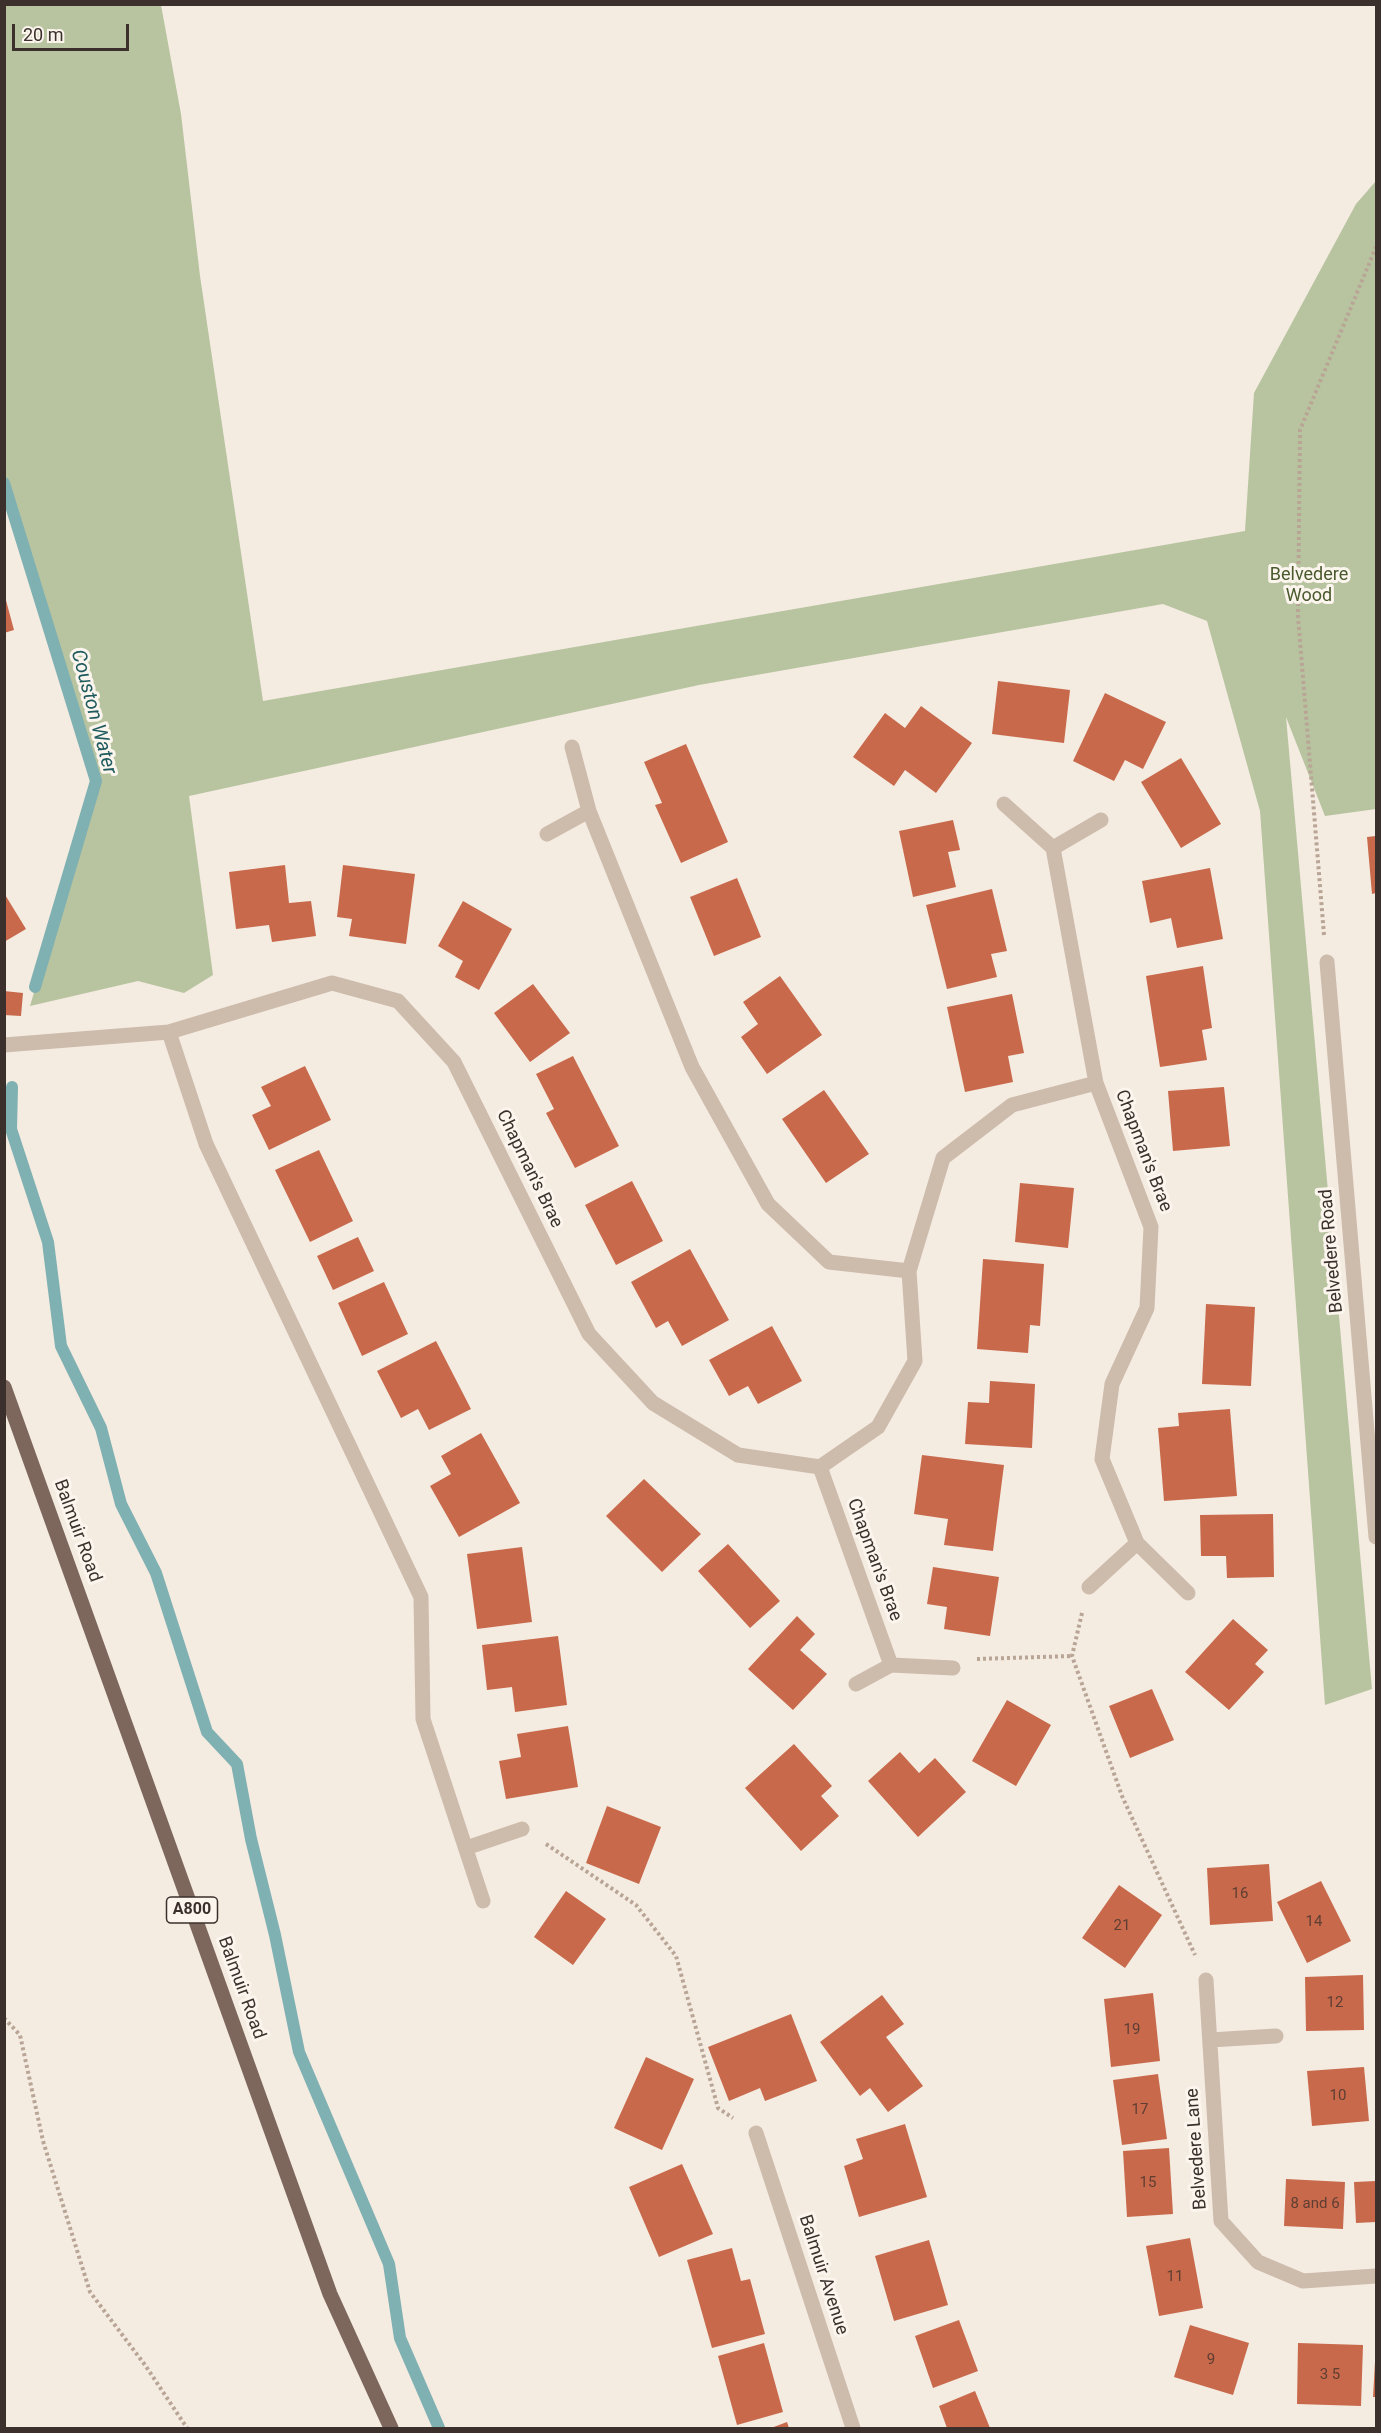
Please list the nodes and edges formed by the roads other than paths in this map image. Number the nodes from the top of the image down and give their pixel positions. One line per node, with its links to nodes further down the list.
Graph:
1 (573, 747): 3 (street)
2 (1004, 804): 6 (street)
3 (589, 811): 5 (street); 11 (street)
4 (1101, 820): 6 (street)
5 (547, 834)
6 (1053, 848): 10 (street, Chapman's Brae)
7 (1327, 962): 13 (street, Belvedere Road)
8 (169, 1032): 9 (street, Chapman's Brae); 14 (street, Chapman's Brae); 23 (street)
9 (4, 1045)
10 (1096, 1083): 11 (street, Chapman's Brae); 16 (street, Chapman's Brae)
11 (909, 1271): 14 (street, Chapman's Brae)
12 (4, 1388): 30 (main road, Balmuir Road / A800)
13 (1371, 1418): 15 (street, Belvedere Road)
14 (820, 1467): 19 (street, Chapman's Brae)
15 (1377, 1537)
16 (1137, 1543): 17 (street); 18 (street, Chapman's Brae)
17 (1089, 1587)
18 (1188, 1593)
19 (891, 1665): 20 (street); 21 (street)
20 (953, 1668)
21 (856, 1684)
22 (522, 1829): 23 (street)
23 (466, 1848): 24 (street)
24 (483, 1901)
25 (1206, 1980): 27 (street, Belvedere Lane)
26 (1276, 2036): 27 (street)
27 (1209, 2040): 29 (street, Belvedere Lane)
28 (756, 2133): 31 (street, Balmuir Avenue)
29 (1377, 2276)
30 (391, 2428)
31 (853, 2428)

